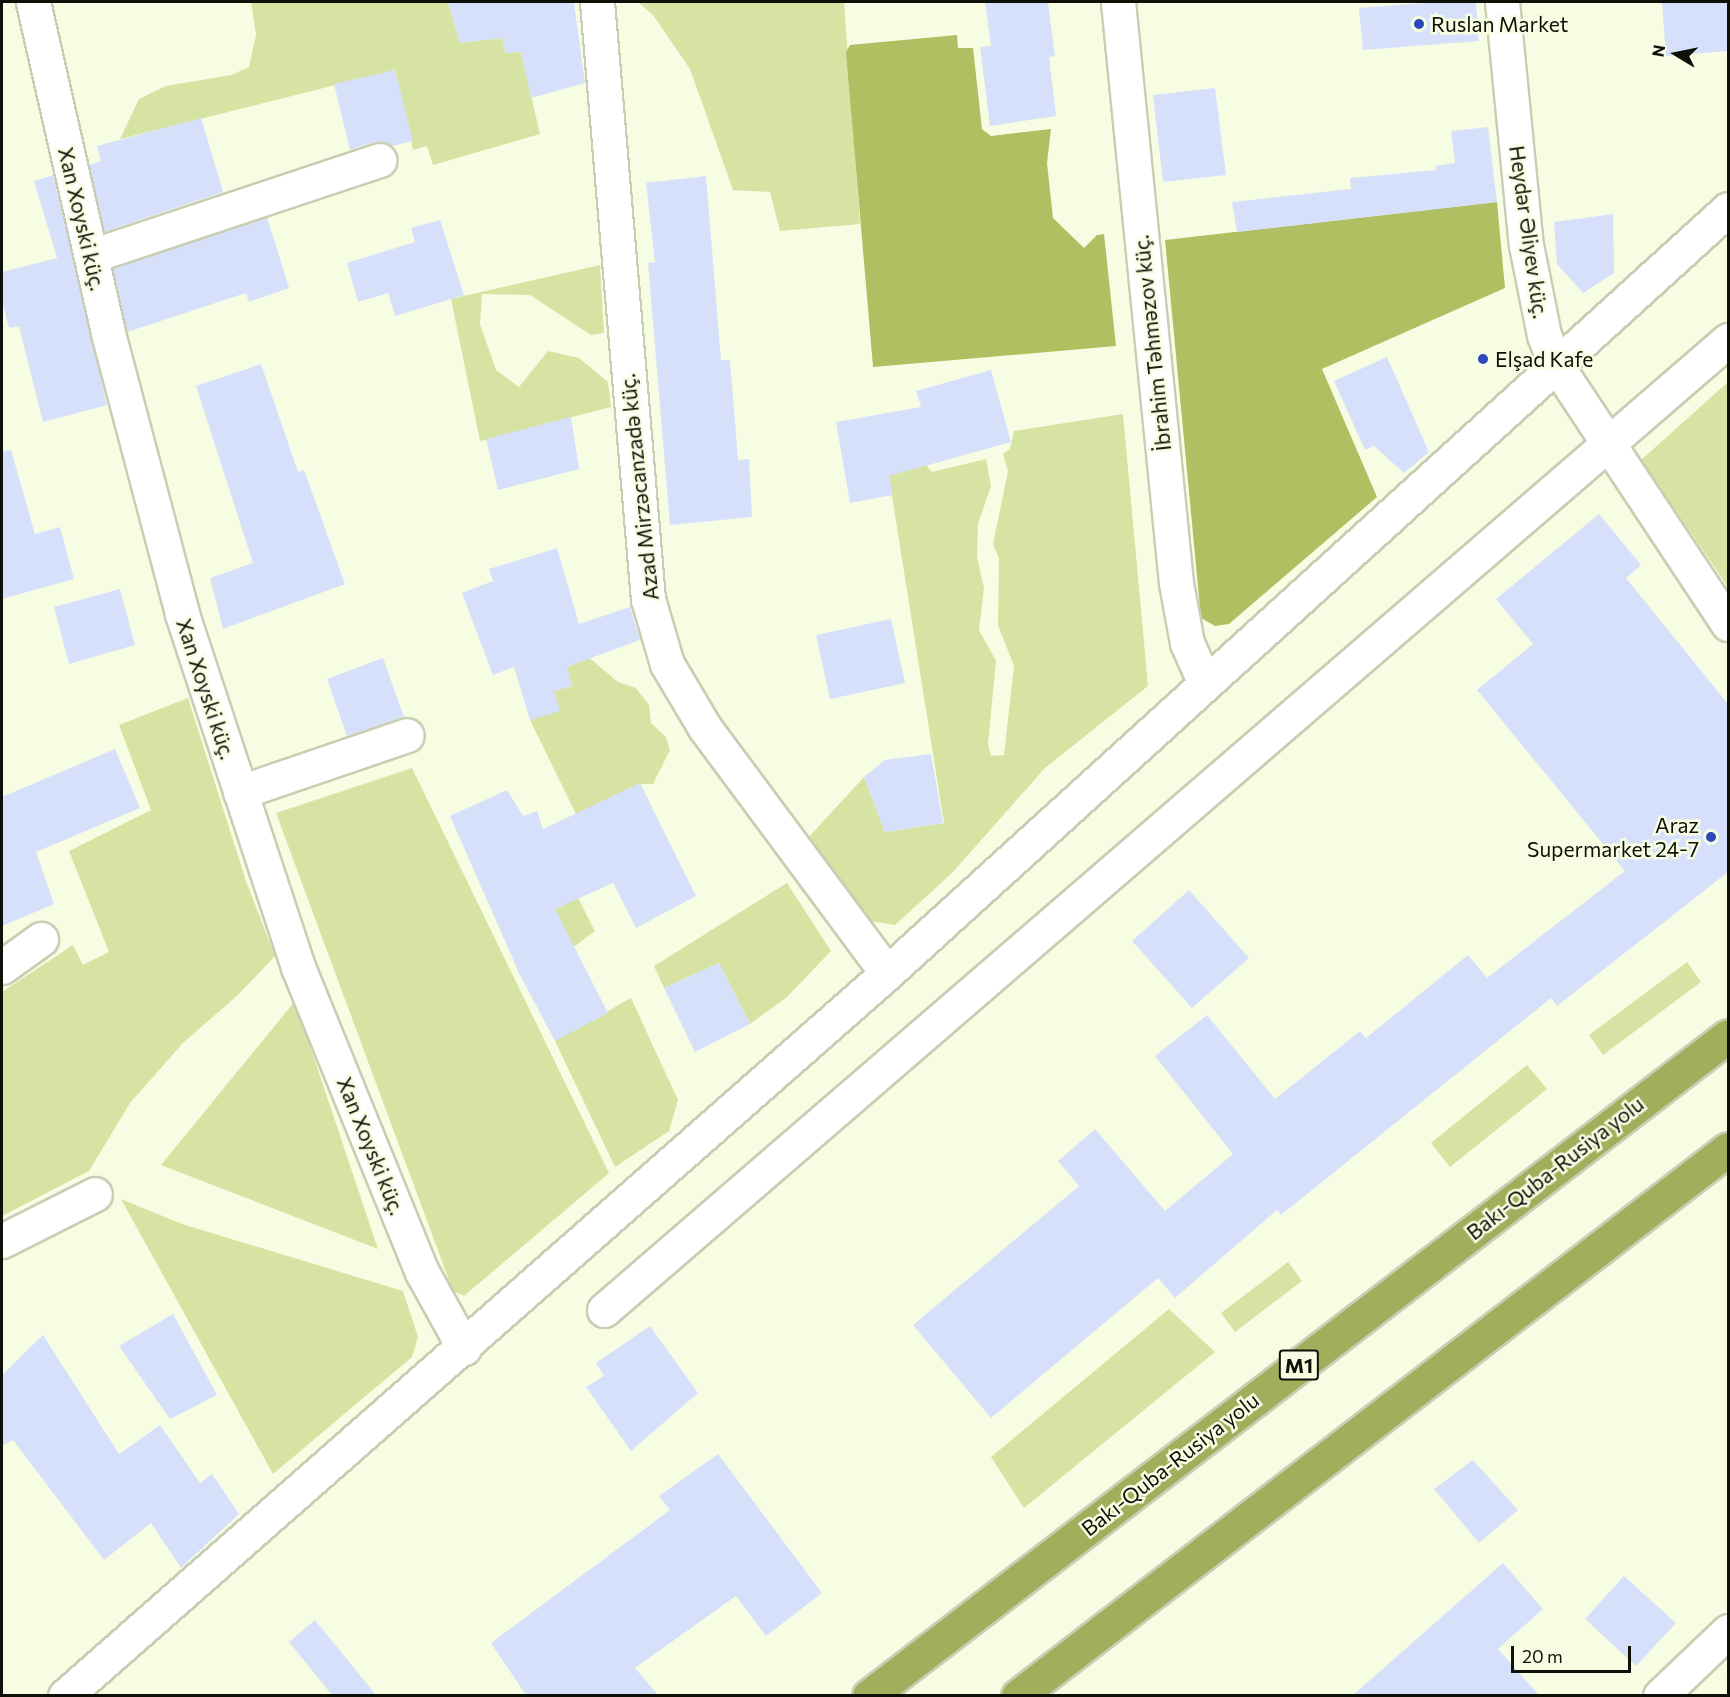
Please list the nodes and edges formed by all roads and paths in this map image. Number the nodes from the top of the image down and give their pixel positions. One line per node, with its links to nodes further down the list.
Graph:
1 (33, 2): 7 (street, Xan Xoyski küç.)
2 (597, 2): 17 (street, Azad Mirzəcanzadə küç.)
3 (1118, 2): 12 (street, İbrahim Təhməzov küç.)
4 (1502, 2): 9 (street, Heydər Əliyev küç.)
5 (379, 160): 7 (street)
6 (1728, 209): 9 (street)
7 (91, 256): 14 (street, Xan Xoyski küç.)
8 (1728, 340): 10 (street)
9 (1555, 363): 10 (street, Heydər Əliyev küç.); 12 (street)
10 (1608, 446): 11 (street, Heydər Əliyev küç.); 22 (street)
11 (1728, 624)
12 (1204, 681): 17 (street)
13 (407, 735): 14 (street)
14 (240, 792): 23 (street, Xan Xoyski küç.)
15 (40, 939): 16 (street)
16 (2, 967)
17 (887, 973): 23 (street)
18 (1728, 1036): 27 (highway, Bakı-Quba-Rusiya yolu / M1)
19 (1728, 1149): 25 (highway)
20 (95, 1194): 21 (street)
21 (2, 1241)
22 (604, 1310)
23 (464, 1348): 26 (street)
24 (1728, 1631): 28 (street)
25 (1031, 1691)
26 (65, 1695)
27 (869, 1695)
28 (1660, 1695)

